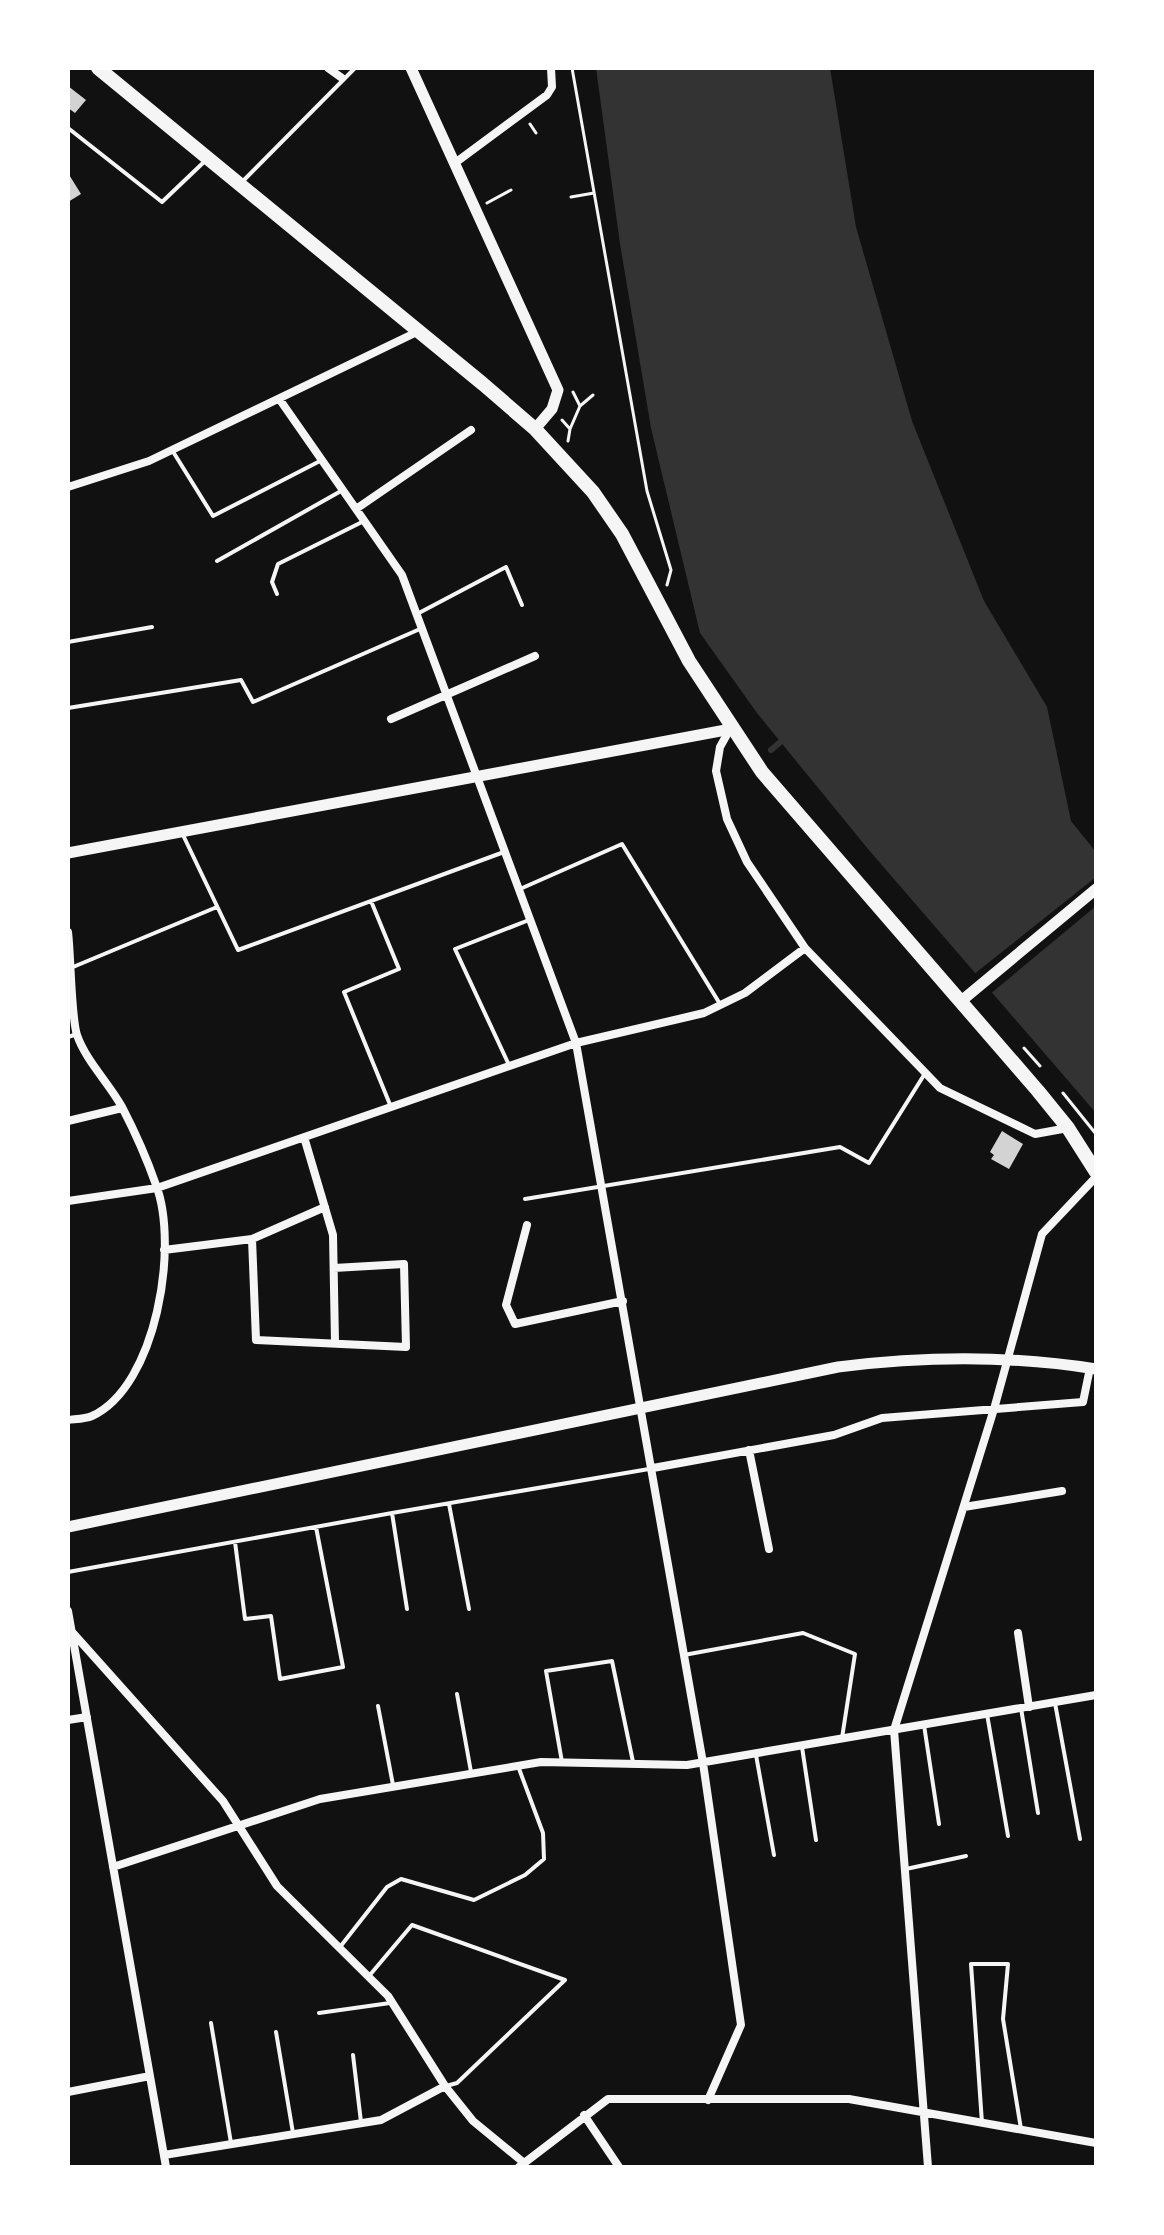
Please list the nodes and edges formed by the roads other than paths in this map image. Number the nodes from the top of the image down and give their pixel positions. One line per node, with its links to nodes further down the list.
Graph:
1 (98, 68): 8 (main road)
2 (328, 68): 6 (street)
3 (355, 68): 6 (lane)
4 (411, 68): 9 (street)
5 (551, 68): 9 (street)
6 (342, 78): 10 (lane)
7 (68, 128): 8 (lane)
8 (209, 157): 10 (main road)
9 (455, 163): 13 (street)
10 (241, 183): 11 (main road)
11 (419, 331): 12 (street); 13 (main road)
12 (280, 400): 15 (street); 16 (street)
13 (535, 429): 32 (main road)
14 (471, 430): 19 (street)
15 (172, 450): 16 (lane); 17 (street)
16 (322, 460): 18 (street)
17 (68, 487)
18 (343, 489): 19 (street); 21 (lane)
19 (356, 509): 20 (street)
20 (364, 521): 22 (lane); 24 (street)
21 (217, 561)
22 (277, 594)
23 (522, 605): 24 (lane)
24 (417, 614): 26 (street)
25 (152, 627): 27 (lane)
26 (422, 628): 29 (street); 30 (lane)
27 (68, 642)
28 (535, 656): 29 (street)
29 (448, 696): 31 (street); 33 (street)
30 (68, 708)
31 (391, 719)
32 (731, 729): 33 (street); 43 (street); 45 (main road)
33 (480, 778): 34 (street); 35 (street)
34 (181, 832): 36 (street); 40 (lane)
35 (506, 851): 37 (street); 39 (lane)
36 (68, 853)
37 (520, 889): 41 (street); 46 (lane)
38 (1096, 889): 45 (street)
39 (371, 901): 40 (lane); 51 (lane)
40 (217, 907): 44 (lane)
41 (531, 920): 48 (street); 49 (lane)
42 (68, 932): 44 (street)
43 (805, 948): 46 (street); 50 (street)
44 (73, 967): 47 (street)
45 (960, 1002): 54 (main road)
46 (720, 1004): 48 (street)
47 (72, 1036): 52 (street)
48 (576, 1043): 49 (street); 58 (street)
49 (510, 1066): 51 (street)
50 (925, 1073): 54 (street); 58 (lane)
51 (391, 1107): 55 (street)
52 (122, 1108): 53 (street); 57 (street)
53 (68, 1121)
54 (1068, 1128): 56 (main road)
55 (304, 1137): 57 (street); 61 (street)
56 (1096, 1175): 68 (street)
57 (157, 1188): 60 (street); 64 (street)
58 (603, 1188): 59 (lane); 66 (street)
59 (525, 1199)
60 (68, 1201)
61 (325, 1207): 63 (street); 65 (street)
62 (527, 1225): 66 (street)
63 (252, 1239): 64 (street); 67 (street)
64 (164, 1250): 72 (street)
65 (334, 1268): 67 (street); 67 (street)
66 (623, 1301): 70 (street)
67 (335, 1342)
68 (1007, 1357): 69 (street); 70 (street); 71 (street)
69 (1093, 1368): 71 (street)
70 (642, 1408): 74 (street); 79 (street)
71 (994, 1409): 73 (street); 77 (street)
72 (68, 1420)
73 (749, 1450): 74 (street); 82 (street)
74 (653, 1468): 76 (lane); 89 (street)
75 (1062, 1491): 77 (street)
76 (449, 1504): 78 (lane); 85 (lane)
77 (964, 1507): 99 (street)
78 (392, 1513): 80 (lane); 84 (lane)
79 (68, 1527)
80 (316, 1527): 81 (lane); 81 (lane)
81 (235, 1542): 83 (lane)
82 (769, 1549)
83 (68, 1572)
84 (407, 1609)
85 (469, 1609)
86 (68, 1611): 87 (street)
87 (72, 1632): 96 (street); 111 (street)
88 (1018, 1633): 94 (street)
89 (684, 1655): 100 (lane); 105 (street)
90 (457, 1694): 107 (lane)
91 (1096, 1695): 92 (street)
92 (1055, 1702): 94 (street); 113 (lane)
93 (378, 1706): 108 (lane)
94 (1025, 1707): 95 (street); 109 (lane)
95 (987, 1714): 98 (street); 112 (lane)
96 (87, 1717): 97 (street); 117 (street)
97 (68, 1720)
98 (924, 1725): 99 (street); 110 (lane)
99 (894, 1730): 100 (street); 118 (street)
100 (842, 1739): 101 (street)
101 (802, 1747): 102 (street); 114 (lane)
102 (755, 1753): 105 (street); 115 (lane)
103 (562, 1762): 104 (street); 104 (lane); 106 (street)
104 (633, 1762): 105 (street)
105 (703, 1763): 129 (street)
106 (518, 1766): 107 (street); 119 (lane)
107 (471, 1774): 108 (street)
108 (393, 1787): 111 (street)
109 (1038, 1813)
110 (939, 1824)
111 (237, 1825): 117 (street); 119 (street)
112 (1008, 1836)
113 (1080, 1839)
114 (816, 1840)
115 (774, 1855)
116 (966, 1856): 118 (lane)
117 (113, 1867): 126 (street)
118 (906, 1870): 130 (street)
119 (340, 1947): 120 (street)
120 (369, 1976): 121 (street); 127 (lane)
121 (393, 2003): 122 (lane); 127 (street)
122 (319, 2013)
123 (211, 2023): 136 (lane)
124 (276, 2032): 135 (lane)
125 (353, 2055): 132 (lane)
126 (150, 2076): 128 (street); 138 (street)
127 (445, 2086): 132 (street); 139 (street)
128 (68, 2092)
129 (708, 2100): 130 (street); 131 (street)
130 (925, 2114): 133 (street); 142 (street)
131 (584, 2115): 139 (street); 141 (street)
132 (361, 2122): 135 (street)
133 (982, 2125): 134 (street); 134 (lane)
134 (1022, 2132): 137 (street)
135 (293, 2133): 136 (street)
136 (231, 2143): 138 (street)
137 (1096, 2143)
138 (164, 2155): 140 (street)
139 (521, 2164)
140 (166, 2167)
141 (619, 2167)
142 (928, 2167)

